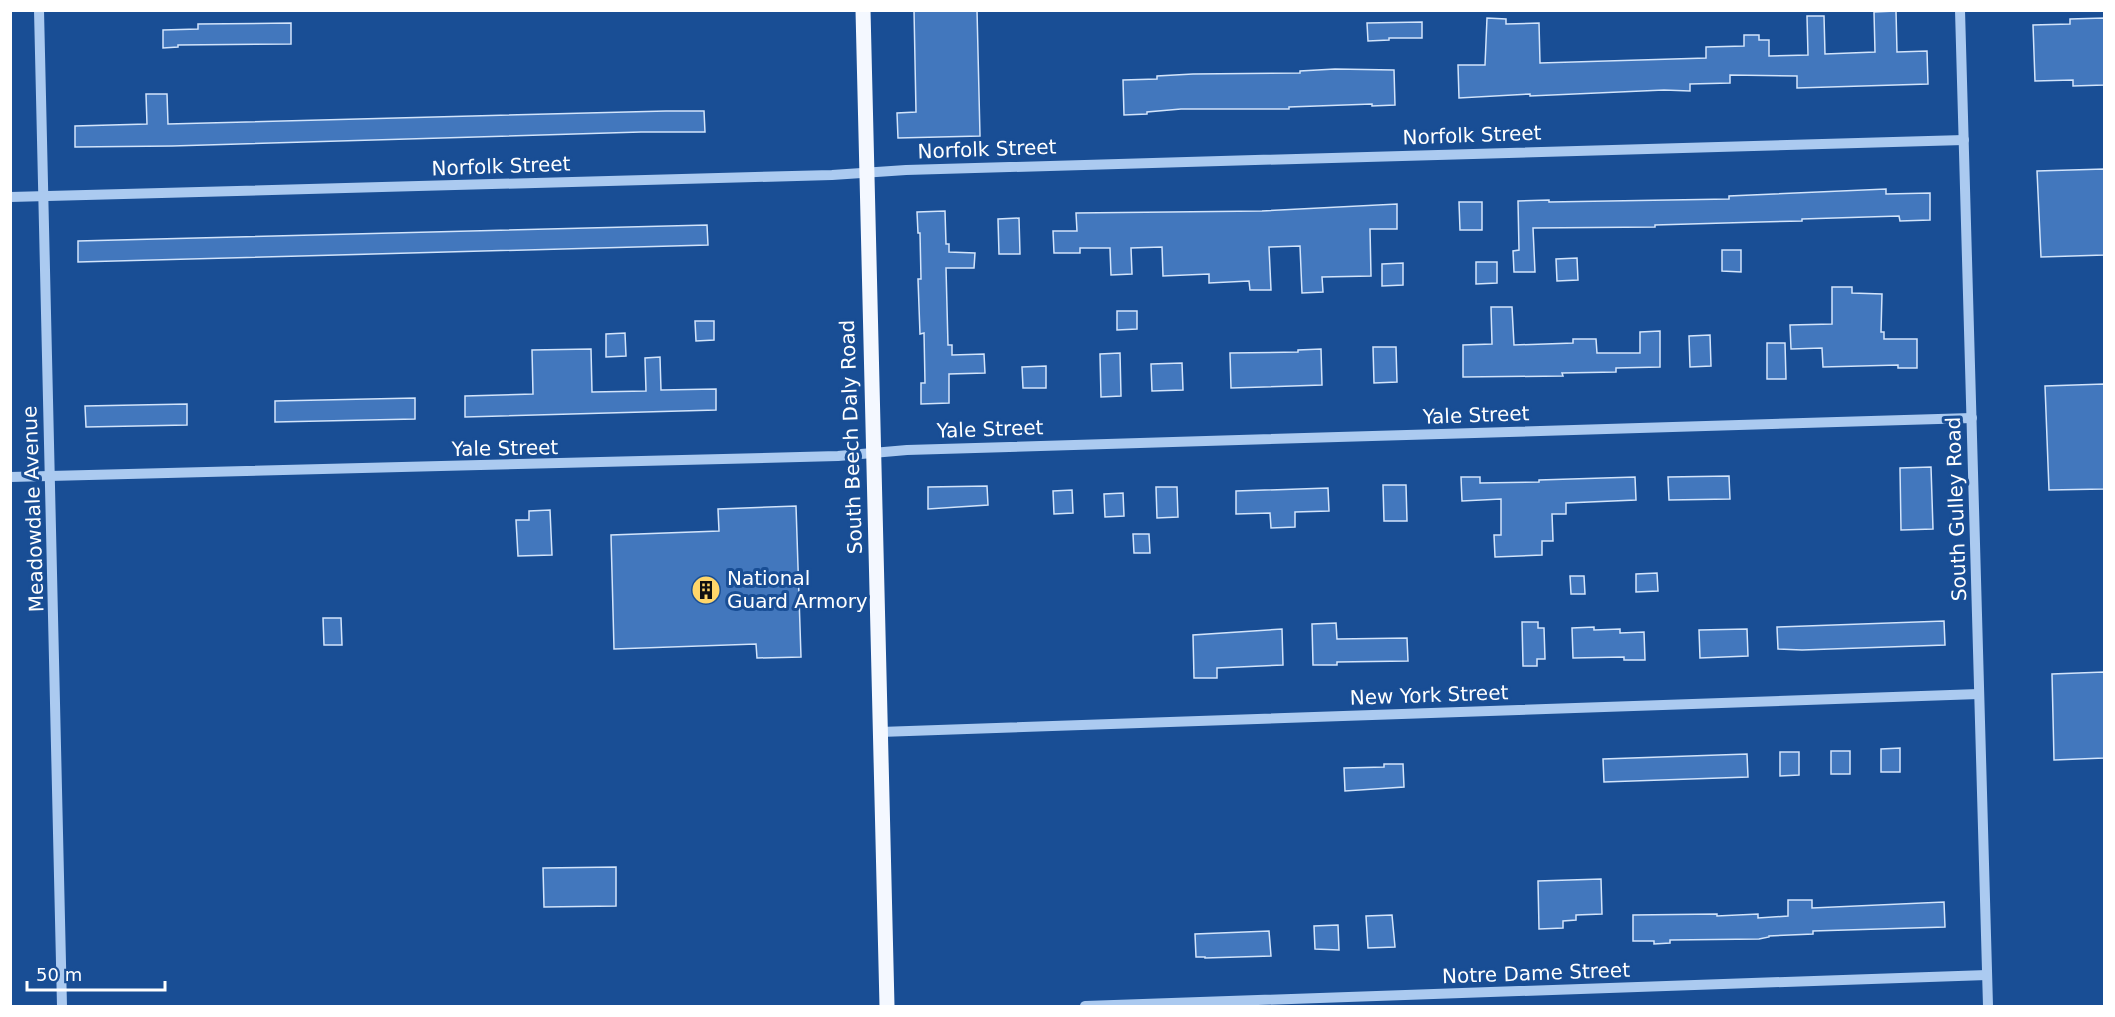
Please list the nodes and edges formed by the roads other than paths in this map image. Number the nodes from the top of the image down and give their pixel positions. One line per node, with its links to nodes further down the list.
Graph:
1 (39, 10): 6 (street, Meadowdale Avenue)
2 (863, 10): 5 (main road, South Beech Daly Road)
3 (1960, 10): 4 (street, South Gulley Road)
4 (1964, 140): 5 (street, Norfolk Street); 8 (street, South Gulley Road)
5 (865, 173): 6 (street, Norfolk Street); 9 (main road, South Beech Daly Road)
6 (42, 196): 7 (street, Norfolk Street); 10 (street, Meadowdale Avenue)
7 (10, 197)
8 (1972, 418): 9 (street, Yale Street); 12 (street, South Gulley Road)
9 (873, 454): 10 (street, Yale Street); 13 (main road, South Beech Daly Road)
10 (51, 476): 11 (street, Yale Street); 15 (street, Meadowdale Avenue)
11 (10, 477)
12 (1979, 694): 13 (street, New York Street); 14 (street, South Gulley Road)
13 (880, 732): 16 (main road, South Beech Daly Road)
14 (1987, 975): 17 (street, Notre Dame Street); 18 (street, South Gulley Road)
15 (62, 1006)
16 (887, 1006)
17 (1085, 1006)
18 (1988, 1006)

